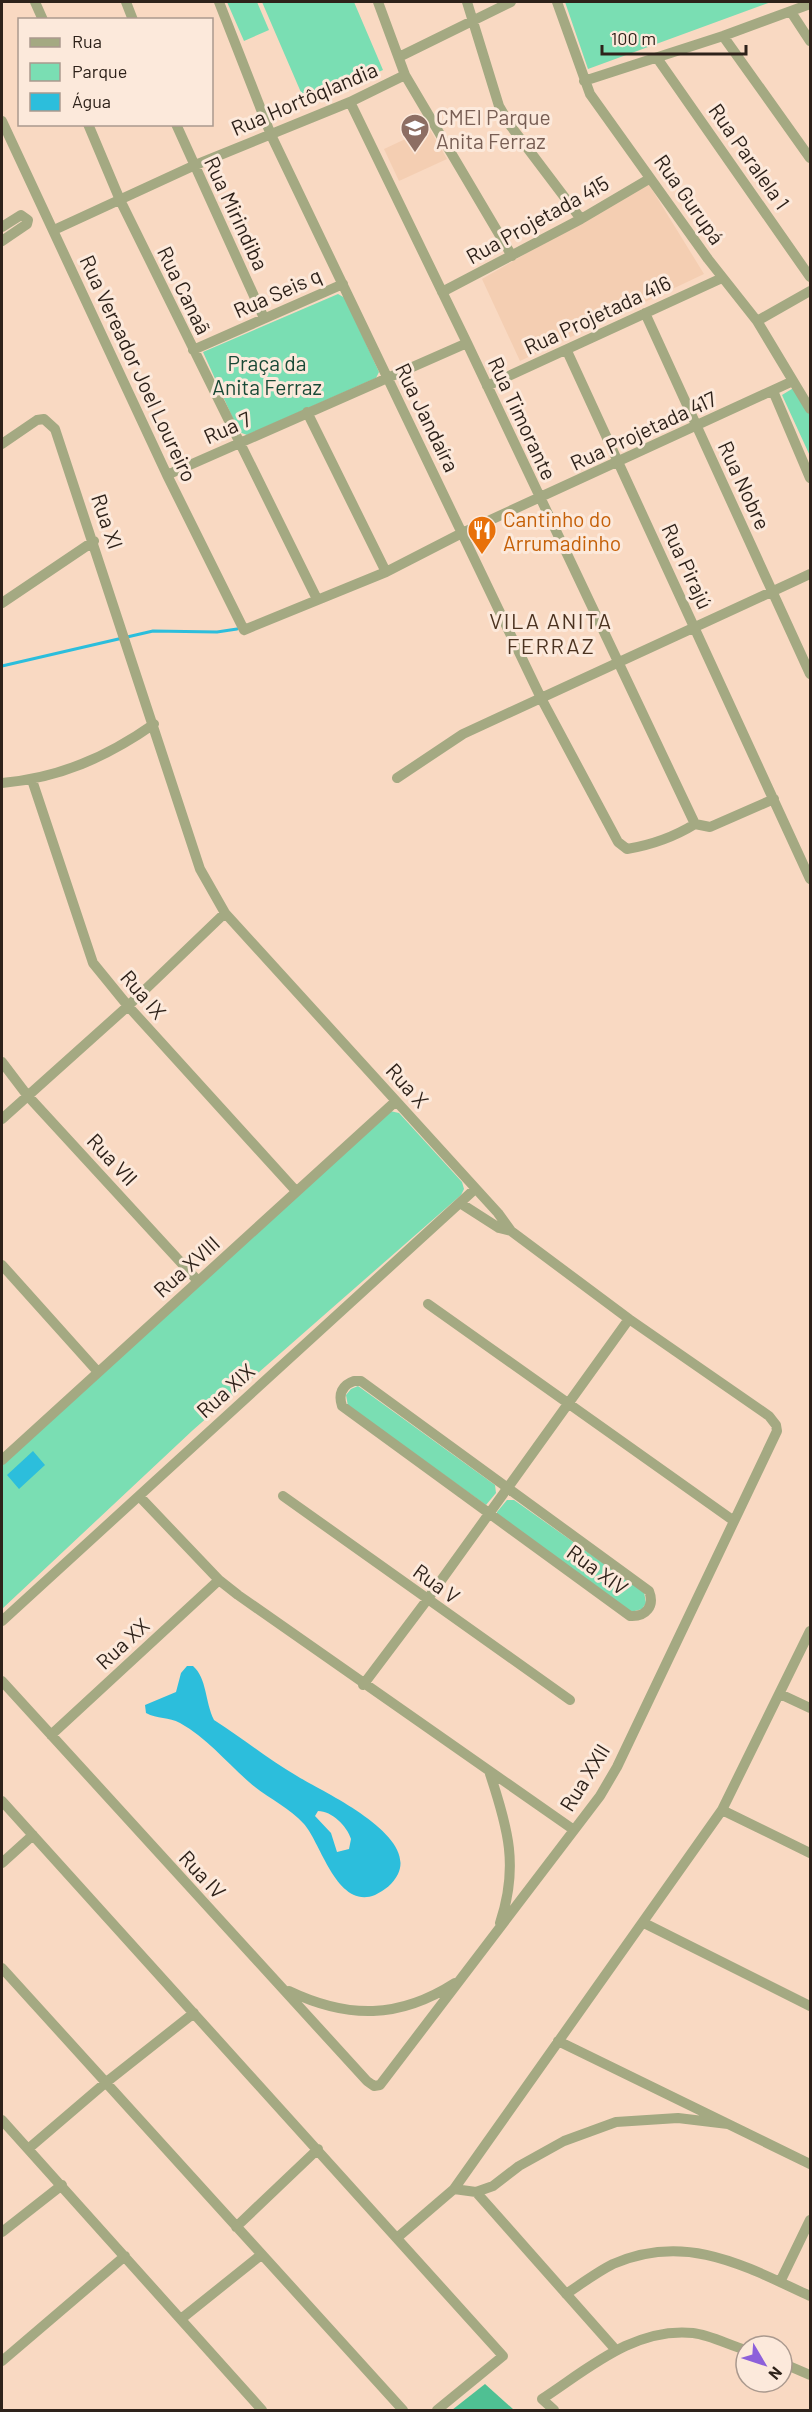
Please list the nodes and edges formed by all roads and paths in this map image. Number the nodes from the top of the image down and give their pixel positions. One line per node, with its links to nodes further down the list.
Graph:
1 (35, 2): 10 (street)
2 (126, 2): 11 (street)
3 (219, 2): 23 (street, Rua Jandaíra)
4 (378, 2): 15 (street)
5 (467, 2): 12 (street)
6 (512, 2): 12 (street)
7 (557, 2): 18 (street, Rua Gurupá)
8 (810, 4): 9 (street)
9 (791, 12): 13 (street); 14 (street)
10 (42, 18)
11 (132, 18)
12 (472, 20): 15 (street); 28 (street)
13 (723, 36): 16 (street); 24 (street)
14 (810, 41)
15 (399, 57): 17 (street)
16 (657, 58): 18 (street); 33 (street, Rua Paralela 1)
17 (405, 75): 19 (street, Rua Hortôqlandia); 32 (street)
18 (585, 81): 26 (street, Rua Gurupá)
19 (350, 102): 23 (street, Rua Hortôqlandia); 37 (street, Rua Timorante)
20 (2, 121): 30 (street, Rua Vereador Joel Loureiro)
21 (89, 126): 27 (street, Rua Canaã)
22 (177, 126): 25 (street, Rua Mirindiba)
23 (271, 135): 25 (street, Rua Hortôqlandia); 35 (street, Rua Jandaíra)
24 (810, 158)
25 (193, 166): 27 (street, Rua Hortôqlandia); 39 (street, Rua Mirindiba)
26 (649, 178): 28 (street, Rua Projetada 415); 34 (street, Rua Gurupá)
27 (120, 200): 30 (street, Rua Hortôqlandia); 42 (street, Rua Canaã)
28 (581, 219): 32 (street, Rua Projetada 415)
29 (2, 227): 31 (street)
30 (54, 230): 54 (street, Rua Vereador Joel Loureiro)
31 (2, 241)
32 (512, 256): 37 (street, Rua Projetada 415)
33 (810, 277)
34 (722, 278): 38 (street, Rua Projetada 416); 40 (street, Rua Gurupá)
35 (343, 284): 39 (street, Rua Seis q); 44 (street, Rua Jandaíra)
36 (810, 291): 40 (street)
37 (442, 292): 41 (street, Rua Timorante)
38 (645, 314): 43 (street, Rua Projetada 416); 50 (street, Rua Nobre)
39 (264, 318): 42 (street, Rua Seis q)
40 (757, 321): 45 (street, Rua Gurupá)
41 (467, 343): 44 (street, Rua 7); 46 (street, Rua Timorante)
42 (193, 350): 51 (street, Rua Canaã)
43 (567, 351): 46 (street, Rua Projetada 416); 53 (street, Rua Pirajú)
44 (387, 377): 49 (street, Rua 7); 57 (street, Rua Jandaíra)
45 (793, 381): 47 (street, Rua Projetada 417); 48 (street, Rua Gurupá)
46 (487, 386): 56 (street, Rua Timorante)
47 (773, 391): 50 (street, Rua Projetada 417); 55 (street)
48 (810, 409)
49 (307, 412): 51 (street, Rua 7); 59 (street)
50 (696, 427): 53 (street, Rua Projetada 417); 61 (street, Rua Nobre)
51 (241, 443): 54 (street, Rua 7); 62 (street, Rua Canaã)
52 (2, 444): 58 (street, Rua XI)
53 (618, 463): 56 (street, Rua Projetada 417); 64 (street, Rua Pirajú)
54 (167, 475): 65 (street, Rua Vereador Joel Loureiro)
55 (810, 478)
56 (539, 499): 57 (street, Rua Projetada 417); 67 (street, Rua Timorante)
57 (462, 533): 59 (street, Rua Projetada 417); 69 (street, Rua Jandaíra)
58 (94, 541): 63 (street); 66 (street, Rua XI)
59 (386, 572): 62 (street, Rua Projetada 417)
60 (810, 574): 61 (street)
61 (774, 592): 64 (street); 68 (street, Rua Nobre)
62 (317, 599): 65 (street, Rua Projetada 417)
63 (2, 603)
64 (696, 628): 67 (street); 74 (street, Rua Pirajú)
65 (244, 630)
66 (126, 639): 70 (street, Rua X)
67 (618, 664): 69 (street); 75 (street, Rua Timorante)
68 (810, 674)
69 (541, 698): 71 (street); 75 (street, Rua Jandaíra)
70 (154, 724): 72 (street); 77 (street, Rua X)
71 (397, 778)
72 (32, 780): 73 (street); 78 (street, Rua IX)
73 (2, 783)
74 (774, 799): 75 (street); 76 (street, Rua Pirajú)
75 (692, 820)
76 (810, 879)
77 (225, 913): 78 (street); 81 (street, Rua X)
78 (128, 1006): 80 (street); 84 (street, Rua IX)
79 (2, 1062): 80 (street, Rua VII)
80 (27, 1095): 82 (street); 88 (street, Rua VII)
81 (396, 1101): 83 (street, Rua X); 84 (street, Rua XVIII)
82 (2, 1119)
83 (475, 1189): 85 (street, Rua XIX); 86 (street, Rua X)
84 (296, 1191): 88 (street, Rua XVIII)
85 (460, 1203): 86 (street); 96 (street, Rua XIX)
86 (511, 1231): 90 (street, Rua X)
87 (2, 1265): 91 (street)
88 (198, 1281): 91 (street, Rua XVIII)
89 (428, 1304): 92 (street)
90 (629, 1319): 92 (street); 93 (street, Rua X)
91 (98, 1372): 94 (street, Rua XVIII)
92 (568, 1404): 95 (street); 99 (street)
93 (766, 1456): 99 (street, Rua XXII)
94 (2, 1460)
95 (508, 1488): 98 (street); 98 (street, Rua XIV); 98 (street, Rua XIV)
96 (139, 1496): 100 (street); 102 (street, Rua XIX)
97 (283, 1496): 101 (street, Rua V)
98 (490, 1514): 101 (street)
99 (735, 1521): 113 (street, Rua XXII)
100 (219, 1580): 105 (street); 109 (street, Rua XX)
101 (427, 1600): 105 (street); 107 (street, Rua V)
102 (2, 1621)
103 (810, 1631): 106 (street)
104 (2, 1681): 109 (street, Rua IV)
105 (363, 1685): 110 (street)
106 (780, 1694): 108 (street); 112 (street)
107 (570, 1701)
108 (810, 1708)
109 (51, 1735): 121 (street, Rua IV)
110 (490, 1774): 113 (street); 118 (street)
111 (2, 1801): 114 (street)
112 (722, 1810): 115 (street); 117 (street)
113 (574, 1830): 118 (street, Rua XXII)
114 (33, 1835): 116 (street); 123 (street)
115 (810, 1853)
116 (2, 1863)
117 (644, 1923): 122 (street); 124 (street)
118 (497, 1932): 120 (street, Rua XXII)
119 (2, 1968): 125 (street)
120 (461, 1980): 121 (street); 126 (street, Rua XXII)
121 (283, 1988): 126 (street, Rua IV)
122 (810, 2006)
123 (194, 2013): 125 (street); 129 (street)
124 (558, 2041): 128 (street); 133 (street)
125 (104, 2084): 130 (street); 136 (street)
126 (380, 2085)
127 (2, 2120): 130 (street)
128 (728, 2124): 131 (street); 134 (street)
129 (318, 2149): 136 (street); 138 (street)
130 (28, 2150): 132 (street)
131 (810, 2164)
132 (62, 2185): 137 (street); 140 (street)
133 (454, 2189): 134 (street); 138 (street)
134 (476, 2192): 142 (street)
135 (810, 2220): 141 (street)
136 (236, 2227): 139 (street)
137 (2, 2232)
138 (398, 2237): 152 (street)
139 (261, 2255): 144 (street); 151 (street)
140 (125, 2256): 144 (street); 147 (street)
141 (780, 2282): 142 (street); 143 (street)
142 (566, 2294): 146 (street)
143 (810, 2296)
144 (181, 2319): 150 (street)
145 (734, 2346): 146 (street)
146 (615, 2349): 153 (street)
147 (2, 2361)
148 (794, 2368): 149 (street)
149 (810, 2375)
150 (262, 2410)
151 (404, 2410)
152 (437, 2410)
153 (554, 2410)

